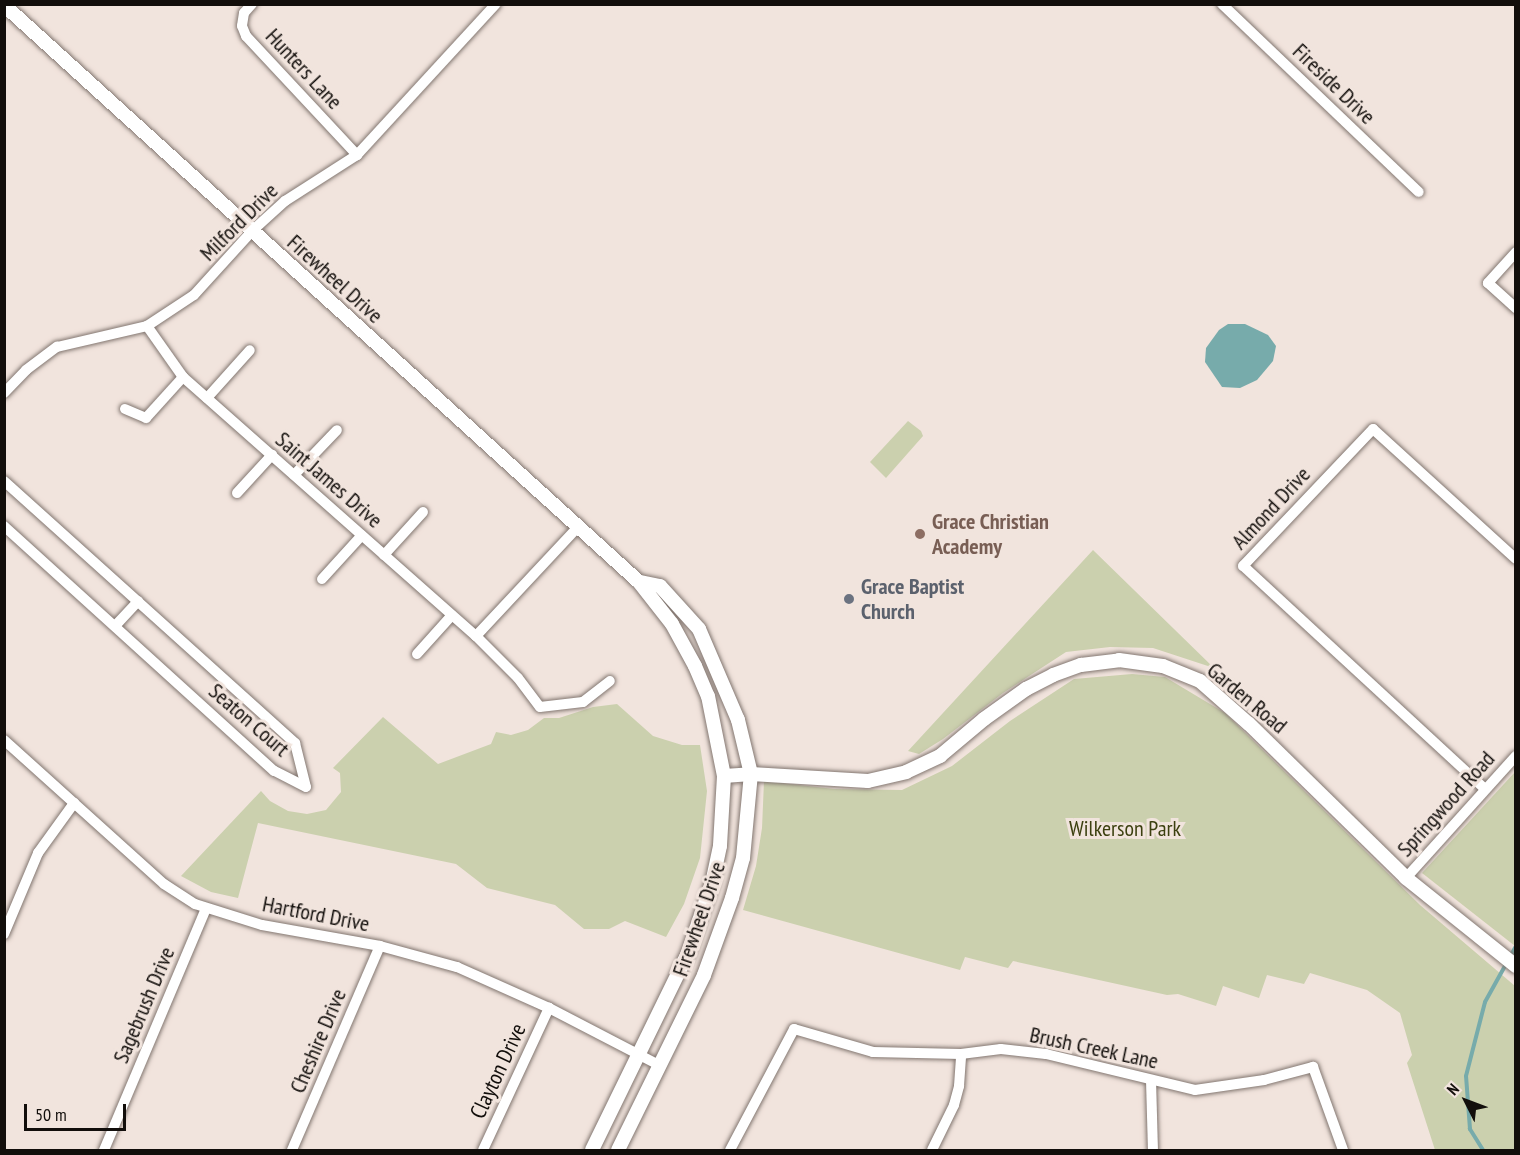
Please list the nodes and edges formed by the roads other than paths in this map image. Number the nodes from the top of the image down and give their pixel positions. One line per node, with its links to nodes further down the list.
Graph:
1 (252, 4): 5 (street, Hunters Lane)
2 (496, 4): 5 (street, Milford Drive)
3 (1222, 4): 6 (street, Fireside Drive)
4 (4, 5): 7 (street, Firewheel Drive)
5 (357, 155): 7 (street, Milford Drive)
6 (1419, 192)
7 (252, 231): 10 (street, Milford Drive); 23 (street, Firewheel Drive)
8 (1515, 252): 9 (street)
9 (1515, 308)
10 (147, 326): 12 (street, Saint James Drive); 13 (street, Milford Drive)
11 (250, 350): 14 (street)
12 (183, 377): 14 (street, Saint James Drive); 15 (street)
13 (4, 393)
14 (207, 398): 17 (street, Saint James Drive)
15 (125, 409)
16 (337, 430): 18 (street)
17 (272, 455): 18 (street, Saint James Drive); 20 (street)
18 (294, 475): 24 (street, Saint James Drive)
19 (4, 481): 29 (street, Seaton Court)
20 (237, 493)
21 (423, 512): 25 (street)
22 (4, 526): 31 (street, Seaton Court)
23 (577, 528): 28 (street, Firewheel Drive); 32 (street)
24 (362, 535): 25 (street, Saint James Drive); 27 (street)
25 (384, 555): 30 (street, Saint James Drive)
26 (1515, 559): 39 (street, Almond Drive)
27 (322, 579)
28 (639, 582): 37 (street, Firewheel Drive); 38 (street, Firewheel Drive)
29 (138, 601): 31 (street); 31 (street, Seaton Court)
30 (452, 615): 32 (street, Saint James Drive); 33 (street)
31 (115, 626)
32 (476, 636): 34 (street, Saint James Drive)
33 (417, 654)
34 (610, 681)
35 (4, 740): 40 (street, Hartford Drive)
36 (1515, 756): 39 (street, Springwood Road)
37 (751, 774): 38 (street, Garden Road); 41 (street, Garden Road); 49 (street, Firewheel Drive)
38 (724, 776): 47 (street, Firewheel Drive)
39 (1485, 789): 41 (street, Springwood Road)
40 (74, 803): 42 (street, Hartford Drive); 43 (street)
41 (1407, 878): 45 (street, Garden Road)
42 (206, 909): 44 (street, Hartford Drive); 51 (street, Sagebrush Drive)
43 (4, 934)
44 (380, 946): 46 (street, Hartford Drive); 52 (street, Cheshire Drive)
45 (1515, 966)
46 (549, 1008): 47 (street, Hartford Drive); 53 (street, Clayton Drive)
47 (638, 1054): 49 (street, Hartford Drive); 54 (street, Firewheel Drive)
48 (960, 1054): 50 (street, Brush Creek Lane); 56 (street, Brush Creek Lane); 57 (street)
49 (658, 1065): 55 (street, Firewheel Drive)
50 (1150, 1080): 58 (street); 59 (street, Brush Creek Lane)
51 (104, 1150)
52 (292, 1150)
53 (483, 1150)
54 (592, 1150)
55 (618, 1150)
56 (730, 1150)
57 (932, 1150)
58 (1153, 1150)
59 (1343, 1150)

